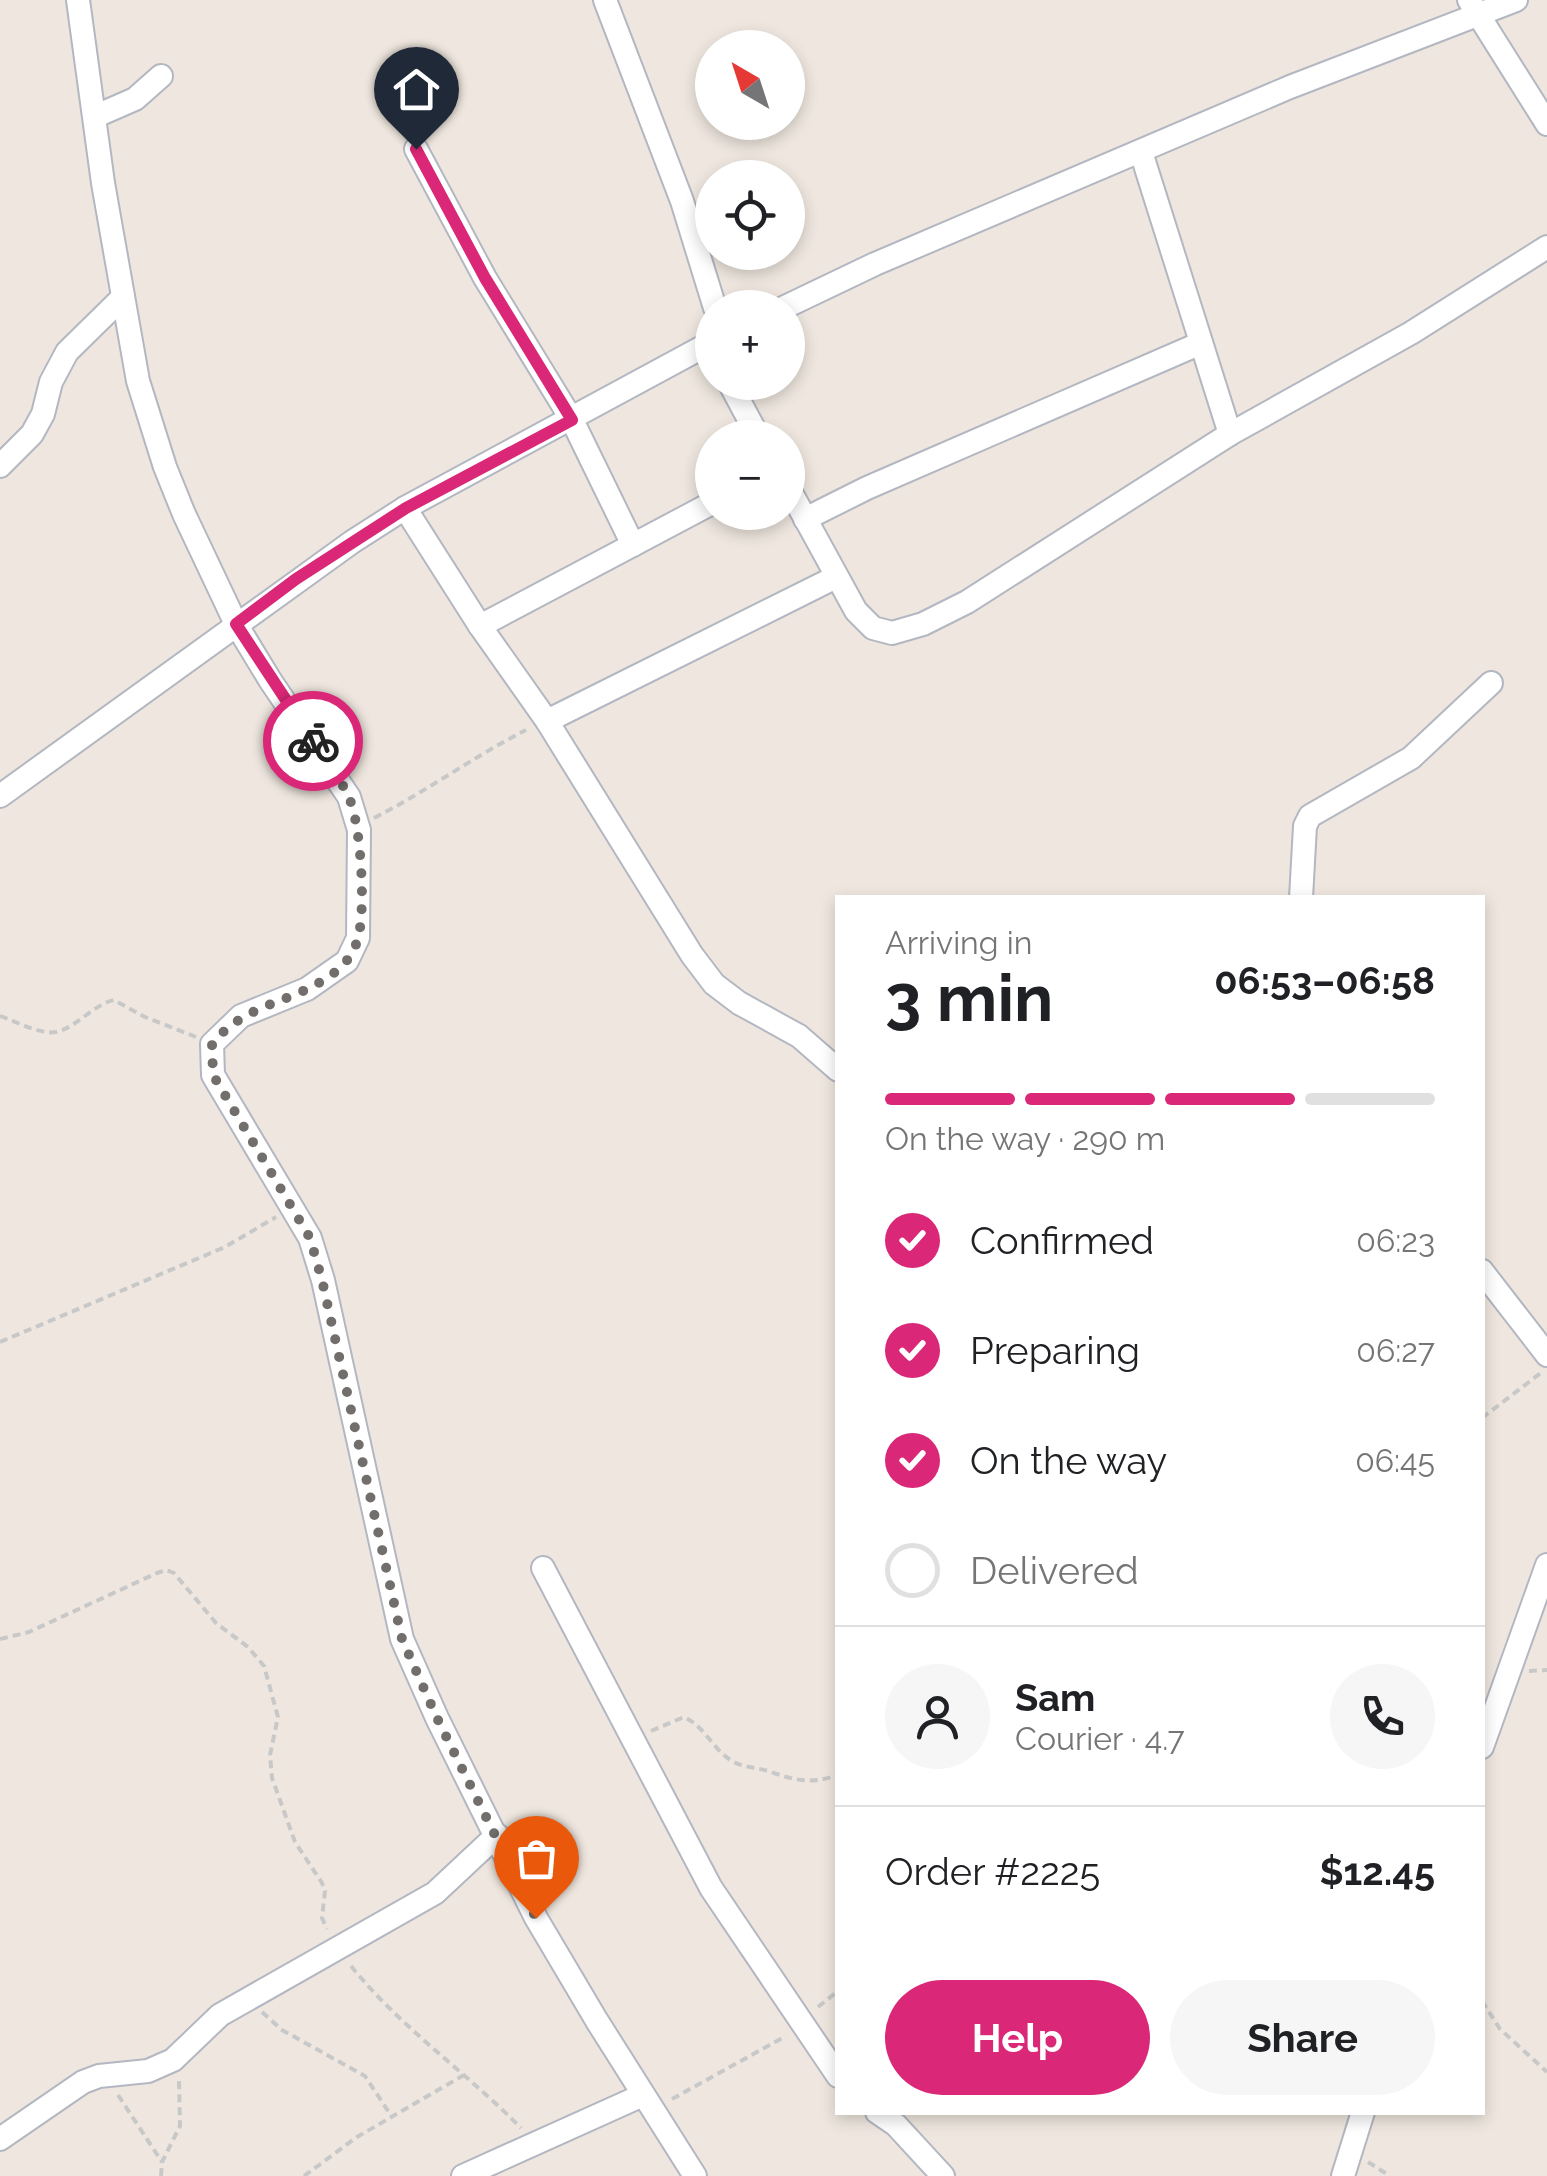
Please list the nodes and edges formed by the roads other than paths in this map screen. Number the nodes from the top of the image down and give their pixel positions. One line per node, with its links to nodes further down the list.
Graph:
1 (78, 0): 6 (street)
2 (605, 0): 11 (street)
3 (1516, 0): 4 (street)
4 (1473, 7): 7 (street); 9 (street)
5 (161, 76): 6 (street)
6 (96, 116): 13 (street)
7 (1547, 124)
8 (416, 149): 16 (street)
9 (1140, 152): 12 (street); 14 (street)
10 (1547, 246): 17 (street)
11 (709, 290)
12 (805, 297)
13 (123, 298): 18 (street); 24 (street)
14 (1202, 343): 17 (street); 21 (street)
15 (695, 351): 16 (street)
16 (572, 420): 19 (street); 22 (street)
17 (1230, 434): 23 (street)
18 (0, 466)
19 (406, 508): 24 (street); 25 (street)
20 (695, 511): 22 (street)
21 (805, 519): 23 (street)
22 (634, 545): 25 (street)
23 (836, 577): 27 (street)
24 (236, 624): 28 (street); 36 (street)
25 (480, 626): 27 (street)
26 (1491, 683): 29 (street)
27 (547, 721): 30 (street)
28 (0, 796)
29 (1301, 895)
30 (835, 1067)
31 (1485, 1275): 32 (street)
32 (1547, 1355)
33 (1547, 1566): 35 (street)
34 (543, 1568): 37 (street)
35 (1485, 1739)
36 (497, 1836): 38 (street); 41 (street)
37 (835, 2072)
38 (647, 2102): 42 (street); 43 (street)
39 (882, 2115): 44 (street)
40 (1362, 2115): 45 (street)
41 (0, 2139)
42 (463, 2176)
43 (695, 2176)
44 (942, 2176)
45 (1343, 2176)

